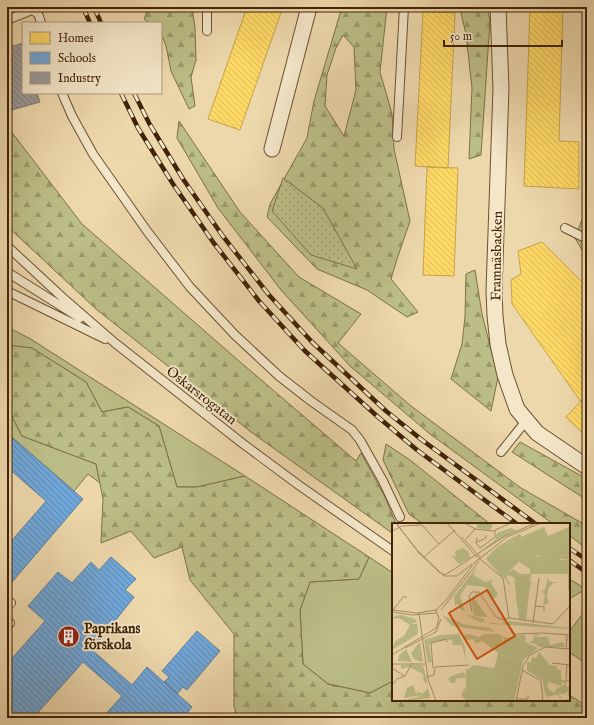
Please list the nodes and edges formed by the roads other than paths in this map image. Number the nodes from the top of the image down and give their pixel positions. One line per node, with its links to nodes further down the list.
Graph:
1 (207, 7): 7 (lane)
2 (309, 7): 10 (street)
3 (404, 7): 9 (lane)
4 (498, 7): 17 (street, Framnäsbacken)
5 (7, 20): 6 (lane)
6 (41, 22)
7 (207, 31)
8 (62, 94): 20 (lane)
9 (397, 137)
10 (272, 149)
11 (565, 228): 12 (lane)
12 (587, 238)
13 (7, 246): 16 (lane, Oskarsrogatan)
14 (7, 272): 16 (lane)
15 (7, 291): 16 (lane)
16 (115, 343): 21 (lane, Oskarsrogatan)
17 (526, 421): 18 (lane); 19 (street, Framnäsbacken)
18 (501, 452)
19 (587, 467)
20 (400, 517)
21 (392, 550)

